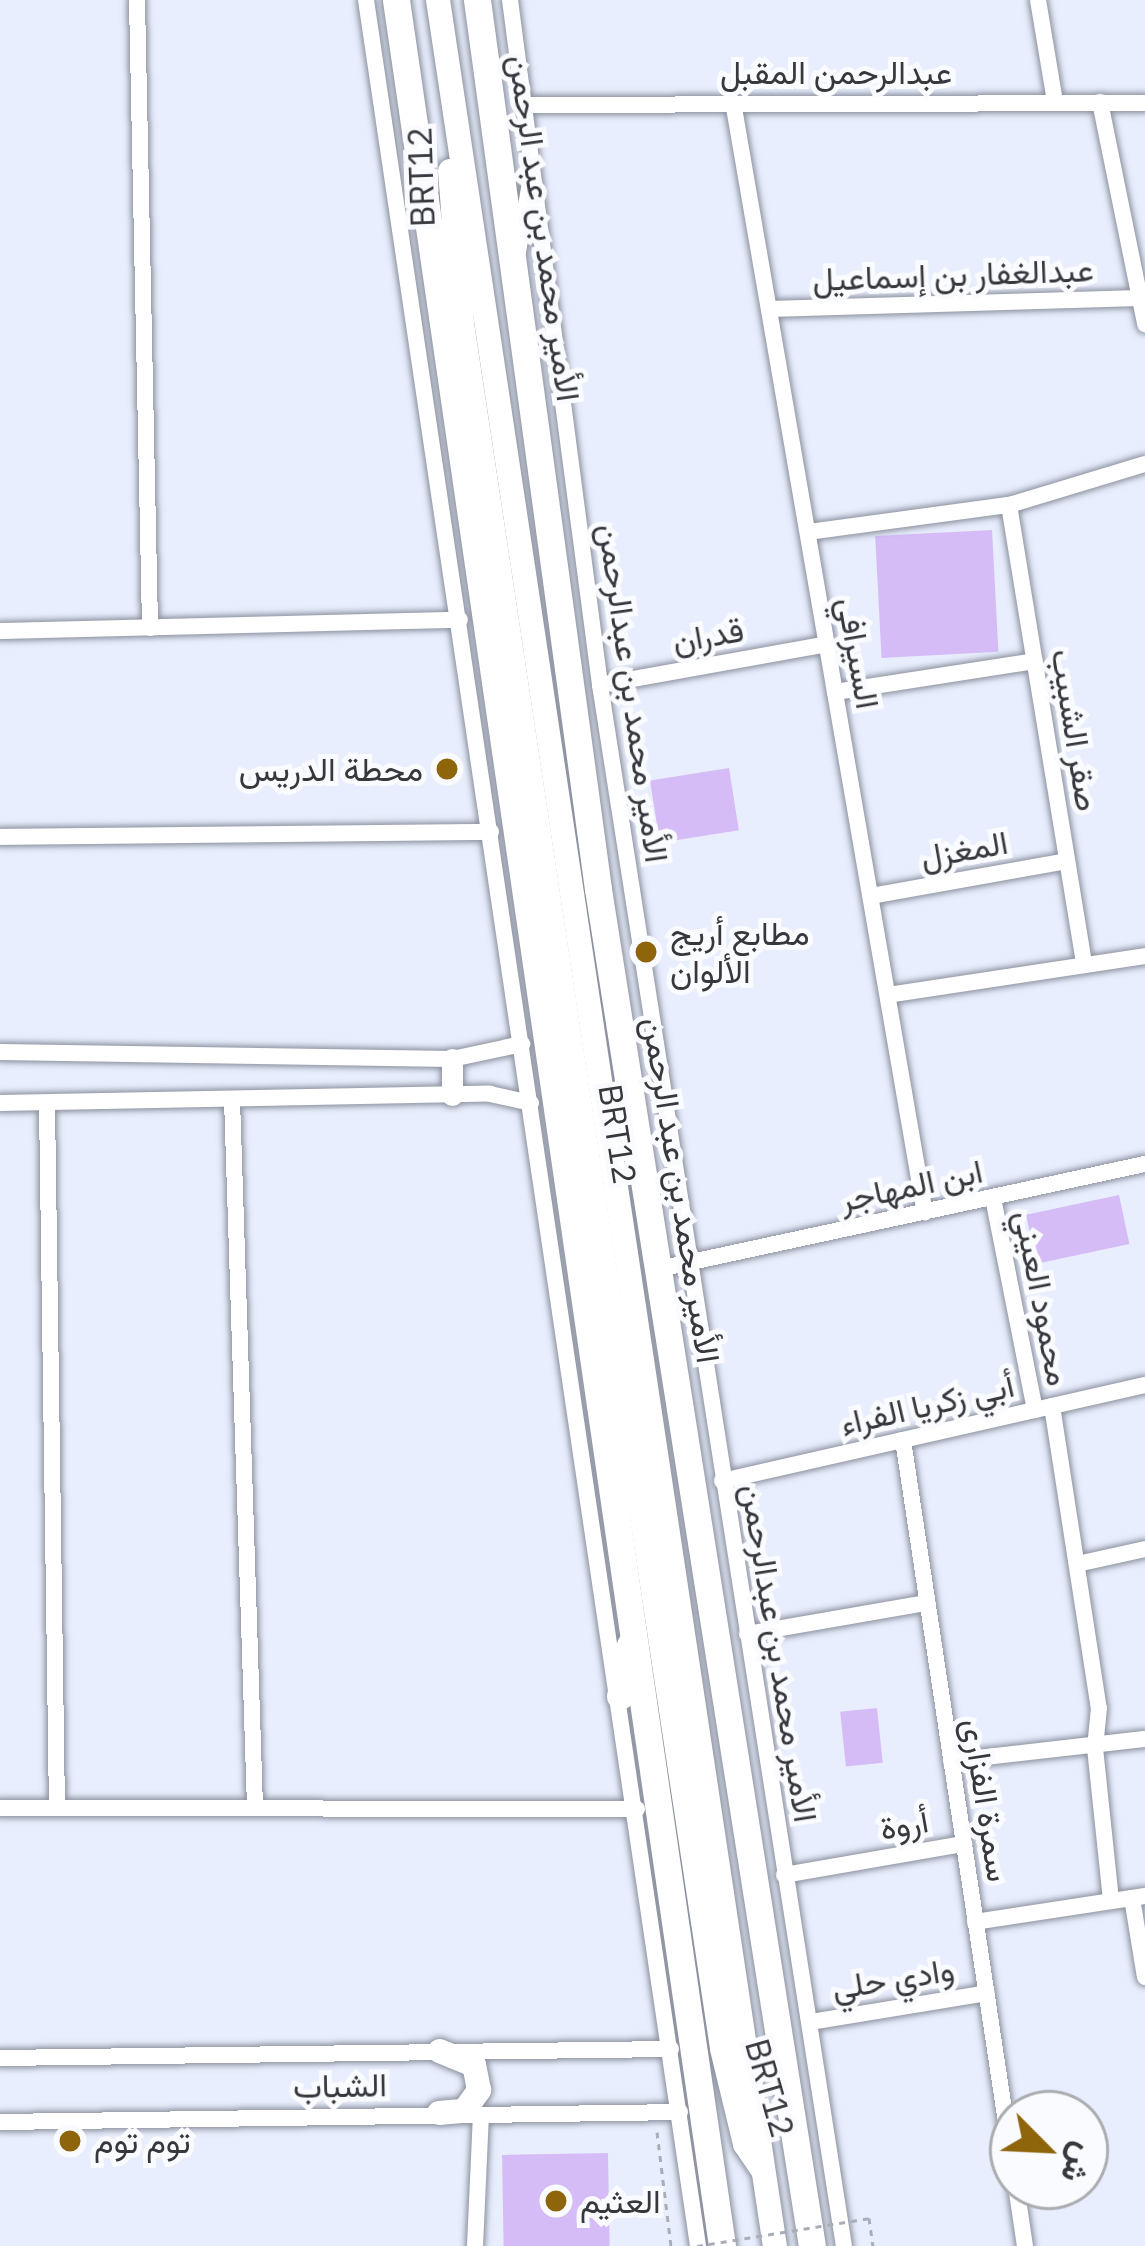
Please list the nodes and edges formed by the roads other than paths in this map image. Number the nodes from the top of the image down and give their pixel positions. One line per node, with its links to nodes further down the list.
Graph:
1 (137, 0): 24 (street)
2 (366, 0): 8 (street)
3 (396, 0): 9 (main road)
4 (438, 0): 88 (main road, BRT12)
5 (477, 0): 16 (main road, الأمير محمد بن عبد الرحمن)
6 (510, 0): 14 (street, الأمير محمد بن عبدالرحمن)
7 (1037, 0): 11 (street)
8 (371, 27): 9 (street); 23 (street)
9 (408, 82): 50 (main road)
10 (733, 102): 11 (street, عبدالرحمن المقبل); 14 (street, عبدالرحمن المقبل); 18 (street, السيرافي)
11 (1055, 102): 12 (street, عبدالرحمن المقبل)
12 (1100, 102): 13 (street, عبدالرحمن المقبل); 17 (street)
13 (1145, 103)
14 (526, 105): 15 (street, الأمير محمد بن عبدالرحمن)
15 (533, 145): 16 (street); 28 (street, الأمير محمد بن عبدالرحمن)
16 (514, 271): 49 (main road, الأمير محمد بن عبد الرحمن)
17 (1140, 298): 18 (street, عبدالغفار بن إسماعيل); 19 (street)
18 (769, 309): 22 (street, السيرافي)
19 (1145, 325)
20 (1145, 464): 21 (street)
21 (1009, 505): 22 (street); 27 (street, صقر الشبيب)
22 (808, 532): 26 (street, السيرافي)
23 (460, 620): 24 (street); 30 (street)
24 (150, 628): 25 (street)
25 (0, 631)
26 (827, 644): 28 (street, قدران); 29 (street, السيرافي)
27 (1034, 661): 29 (street); 32 (street, صقر الشبيب)
28 (600, 685): 48 (street, الأمير محمد بن عبدالرحمن)
29 (835, 692): 33 (street, السيرافي)
30 (491, 832): 31 (street); 37 (street)
31 (0, 837)
32 (1067, 861): 33 (street, المغزل); 35 (street, صقر الشبيب)
33 (871, 896): 36 (street, السيرافي)
34 (1145, 956): 35 (street)
35 (1084, 965): 36 (street)
36 (887, 995): 47 (street, السيرافي)
37 (522, 1044): 39 (street); 44 (street)
38 (0, 1052): 39 (street)
39 (452, 1059): 40 (street)
40 (452, 1095): 41 (street); 44 (street)
41 (232, 1100): 43 (street); 66 (street)
42 (0, 1103): 43 (street)
43 (47, 1103): 65 (street)
44 (531, 1103): 50 (street)
45 (1145, 1164): 46 (street, ابن المهاجر)
46 (993, 1198): 47 (street, ابن المهاجر); 52 (street, محمود العيني)
47 (926, 1213): 48 (street, ابن المهاجر)
48 (689, 1262): 49 (street, ابن المهاجر); 54 (street, الأمير محمد بن عبدالرحمن)
49 (659, 1269): 89 (main road, الأمير محمد بن عبد الرحمن)
50 (580, 1343): 58 (main road); 60 (street)
51 (1145, 1385): 52 (street, أبي زكريا الفراء)
52 (1044, 1408): 53 (street, أبي زكريا الفراء); 56 (street, محمود العيني)
53 (903, 1440): 54 (street, أبي زكريا الفراء); 57 (street, سمرة الفزارى)
54 (722, 1480): 59 (street, الأمير محمد بن عبدالرحمن)
55 (1145, 1549): 56 (street)
56 (1077, 1564): 62 (street, محمود العيني)
57 (927, 1603): 59 (street); 63 (street, سمرة الفزارى)
58 (635, 1617): 60 (main road); 87 (main road)
59 (747, 1634): 69 (street, الأمير محمد بن عبدالرحمن)
60 (620, 1696): 67 (street)
61 (1145, 1739): 62 (street)
62 (1095, 1748): 63 (street); 71 (street, محمود العيني)
63 (951, 1761): 68 (street, سمرة الفزارى)
64 (0, 1808): 65 (street)
65 (57, 1808): 66 (street)
66 (255, 1808): 67 (street)
67 (637, 1809): 76 (street)
68 (964, 1844): 69 (street, أروة); 72 (street, سمرة الفزارى)
69 (784, 1876): 75 (street, الأمير محمد بن عبدالرحمن)
70 (1138, 1897): 71 (street); 73 (street)
71 (1112, 1901): 72 (street)
72 (975, 1922): 74 (street, سمرة الفزارى)
73 (1145, 1977)
74 (986, 1994): 75 (street, وادي حلي); 79 (street, سمرة الفزارى)
75 (810, 2022): 90 (street, الأمير محمد بن عبدالرحمن)
76 (671, 2049): 77 (street, الشباب); 80 (street)
77 (440, 2051): 78 (street, الشباب); 81 (main road)
78 (0, 2058)
79 (1001, 2090)
80 (680, 2111): 82 (street, الشباب); 86 (street)
81 (439, 2113): 82 (street, الشباب); 83 (street, الشباب)
82 (481, 2115): 85 (street)
83 (0, 2122)
84 (1020, 2210): 91 (street)
85 (475, 2246)
86 (698, 2246)
87 (722, 2246)
88 (775, 2246)
89 (812, 2246)
90 (844, 2246)
91 (1025, 2246)

